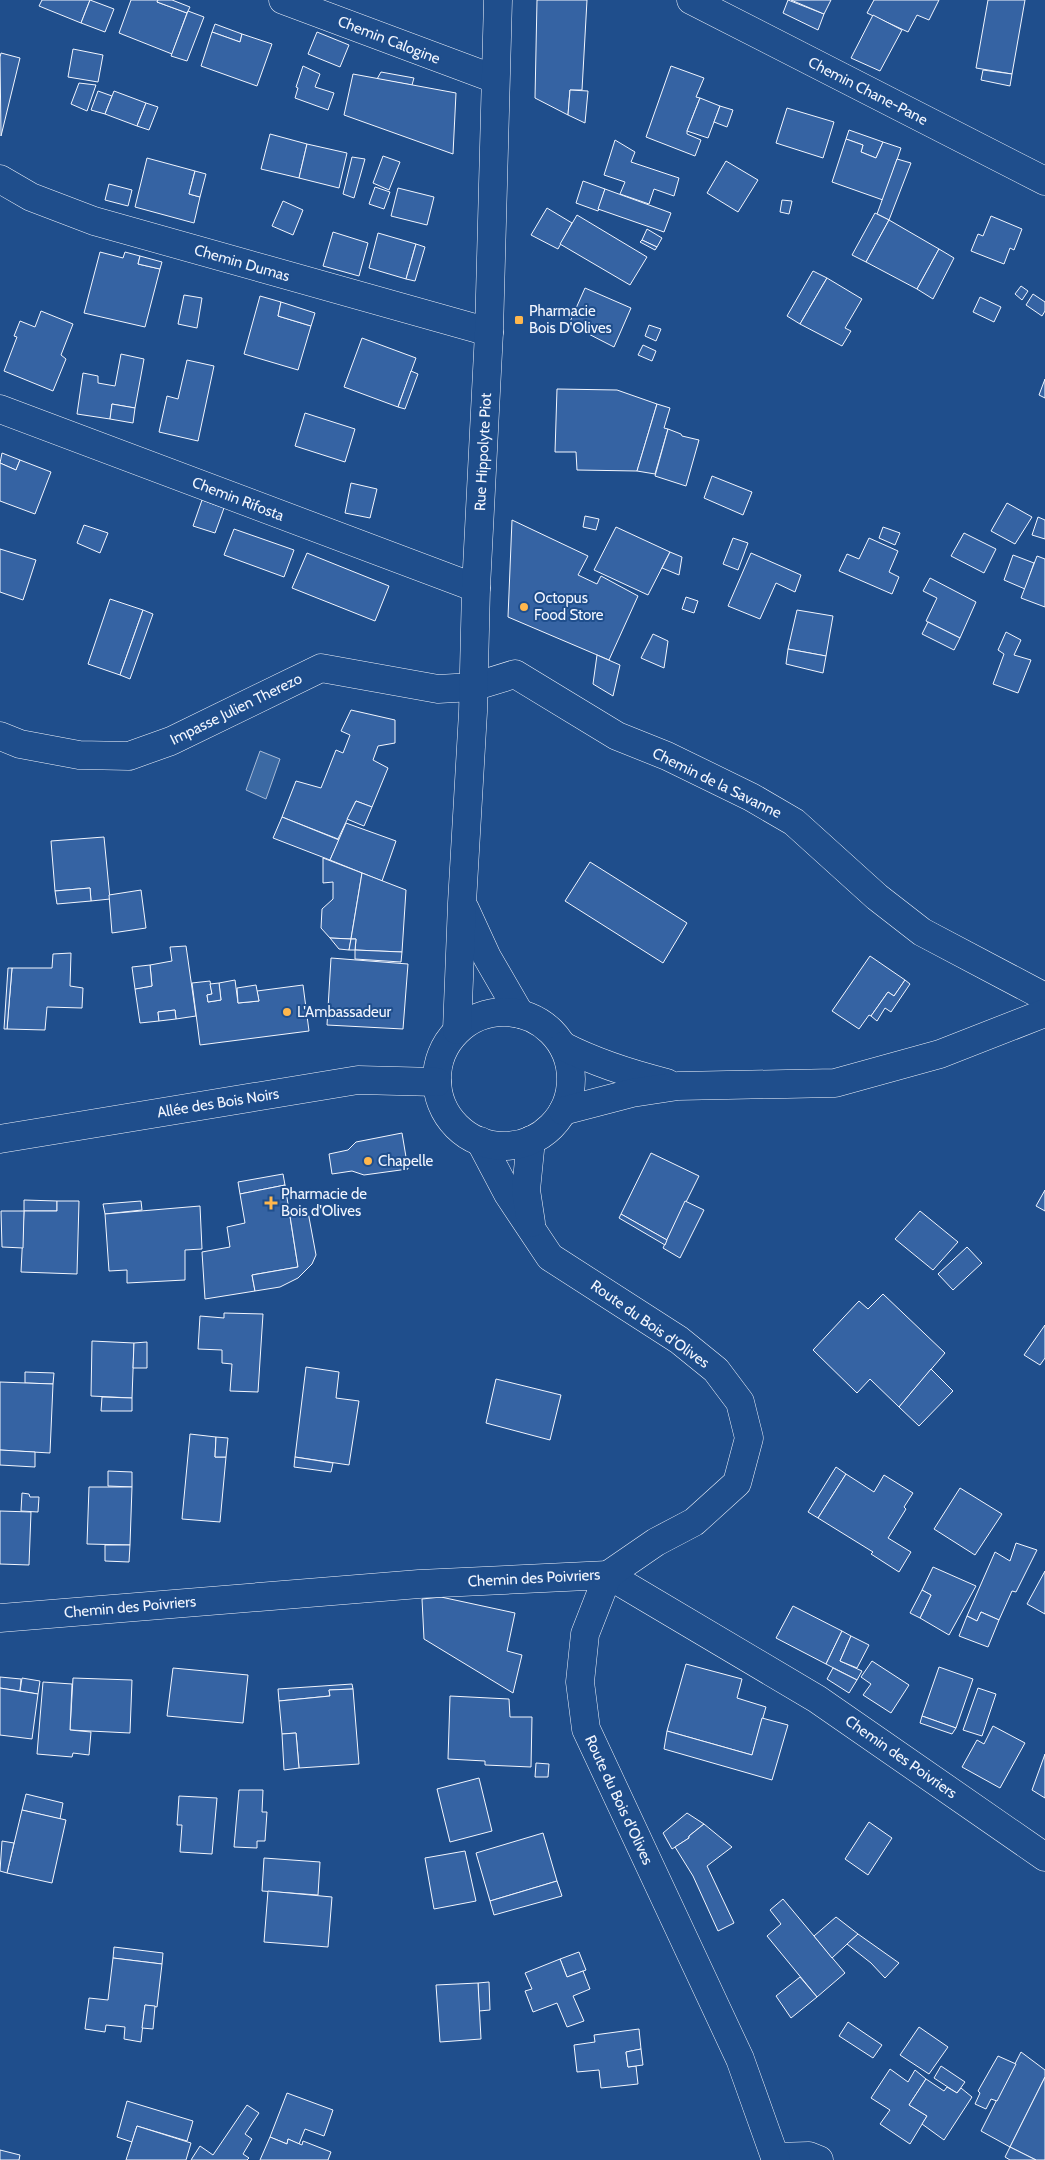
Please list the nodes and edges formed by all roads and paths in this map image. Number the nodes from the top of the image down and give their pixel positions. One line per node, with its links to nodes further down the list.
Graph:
1 (283, 0): 4 (street, Chemin Calogine)
2 (498, 0): 4 (street, Rue Hippolyte Piot)
3 (691, 0): 6 (street, Chemin Chane-Pane)
4 (495, 79): 7 (street, Rue Hippolyte Piot)
5 (0, 179): 7 (street, Chemin Dumas)
6 (1045, 181)
7 (488, 332): 9 (street, Rue Hippolyte Piot)
8 (0, 409): 9 (street, Chemin Rifosta)
9 (476, 588): 10 (street, Rue Hippolyte Piot)
10 (473, 687): 11 (street, Impasse Julien Therezo); 12 (street, Rue Hippolyte Piot); 13 (street, Chemin de la Savanne)
11 (0, 736)
12 (462, 903): 15 (street, Rue Hippolyte Piot); 16 (street, Rue Hippolyte Piot)
13 (1045, 997)
14 (1045, 1013): 19 (street)
15 (520, 1014): 16 (street); 17 (street)
16 (458, 1030): 18 (street)
17 (563, 1046): 19 (street); 20 (street)
18 (437, 1082): 21 (street, Allée des Bois Noirs); 23 (street)
19 (678, 1086): 20 (street)
20 (563, 1111): 22 (street)
21 (0, 1139)
22 (531, 1140): 23 (street); 24 (street, Route du Bois d'Olives)
23 (480, 1141): 24 (street, Route du Bois d'Olives)
24 (532, 1229): 25 (street, Route du Bois d'Olives)
25 (608, 1575): 26 (street, Chemin des Poivriers); 27 (street, Chemin des Poivriers); 28 (street, Route du Bois d'Olives)
26 (0, 1618)
27 (1045, 1857)
28 (776, 2158): 29 (street)
29 (819, 2160)

